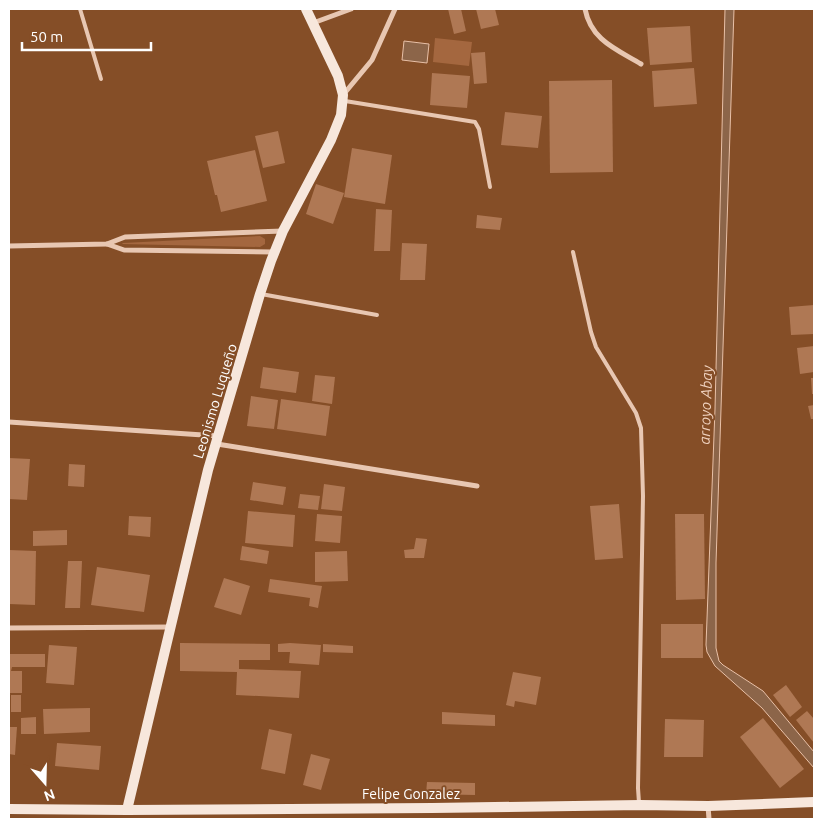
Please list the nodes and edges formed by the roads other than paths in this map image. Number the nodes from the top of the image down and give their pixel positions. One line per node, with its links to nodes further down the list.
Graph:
1 (80, 9): 8 (lane)
2 (306, 9): 6 (street, Leonismo Luqueño)
3 (350, 9): 6 (street)
4 (396, 9): 9 (street)
5 (585, 9): 7 (street)
6 (312, 23): 9 (street, Leonismo Luqueño)
7 (641, 64)
8 (101, 79)
9 (343, 98): 10 (lane); 11 (street, Leonismo Luqueño)
10 (490, 187)
11 (283, 231): 12 (street); 14 (street, Leonismo Luqueño)
12 (107, 244): 13 (street); 14 (street)
13 (9, 246)
14 (274, 252): 16 (street, Leonismo Luqueño)
15 (573, 252): 24 (lane)
16 (260, 294): 17 (lane); 19 (street, Leonismo Luqueño)
17 (377, 315)
18 (9, 422): 19 (street)
19 (218, 440): 20 (street); 21 (street, Leonismo Luqueño)
20 (477, 486)
21 (172, 627): 22 (street); 27 (street, Leonismo Luqueño)
22 (9, 628)
23 (814, 802): 25 (street, Felipe Gonzalez)
24 (640, 805): 25 (street, Felipe Gonzalez); 27 (street, Felipe Gonzalez)
25 (708, 806): 28 (street)
26 (9, 809): 27 (street, Felipe Gonzalez)
27 (127, 814)
28 (709, 819)

